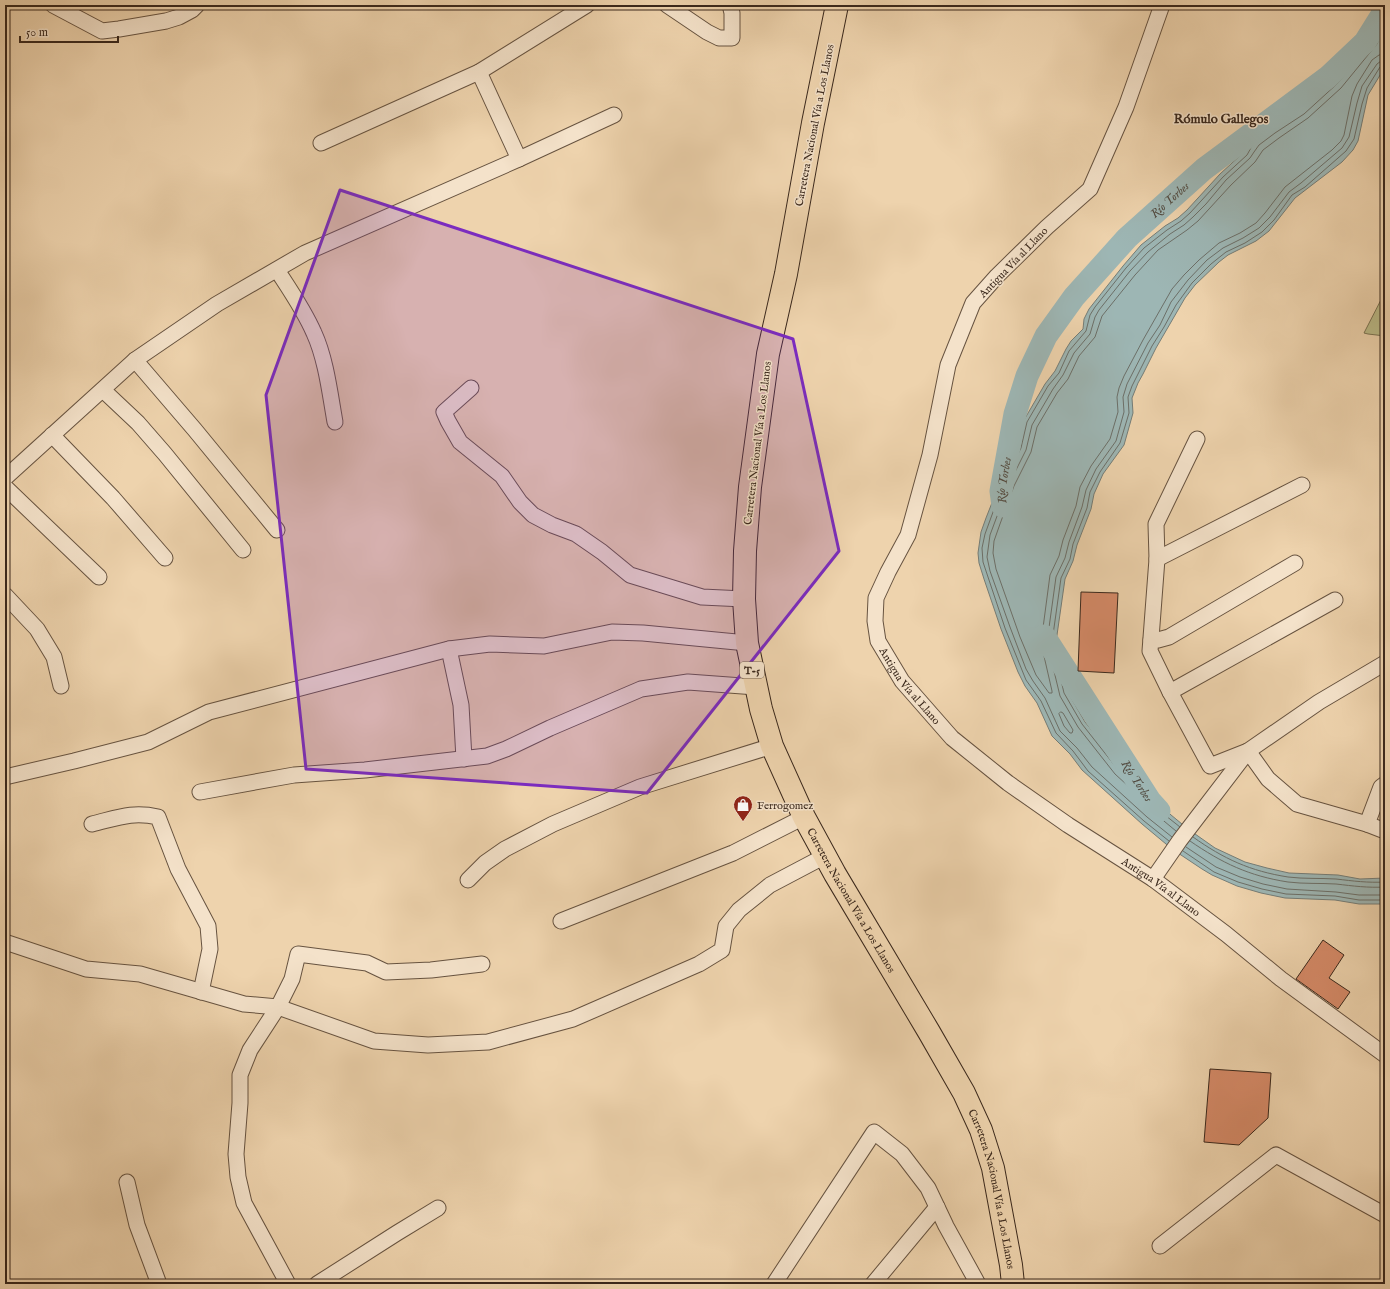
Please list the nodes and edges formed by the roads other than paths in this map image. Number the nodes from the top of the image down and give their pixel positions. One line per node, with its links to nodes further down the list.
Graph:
1 (53, 5): 2 (street)
2 (197, 5)
3 (587, 5): 8 (street)
4 (667, 5): 5 (street)
5 (730, 5)
6 (837, 5): 29 (highway, Carretera Nacional Vía a Los Llanos / T-5)
7 (1162, 5): 49 (street, Antigua Vía al Llano)
8 (479, 72): 10 (street); 11 (street)
9 (614, 115): 11 (street)
10 (321, 143)
11 (519, 159): 12 (street)
12 (277, 270): 13 (street); 16 (street)
13 (135, 360): 15 (street); 22 (street)
14 (472, 388): 29 (street)
15 (103, 390): 17 (street); 23 (street)
16 (336, 422)
17 (52, 435): 19 (street); 24 (street)
18 (1197, 439): 25 (street)
19 (5, 478)
20 (1302, 485): 25 (street)
21 (5, 486): 27 (street)
22 (277, 530)
23 (243, 550)
24 (165, 558)
25 (1157, 559): 31 (street)
26 (1295, 563): 31 (street)
27 (99, 577)
28 (5, 595): 35 (street)
29 (744, 598): 32 (highway, Carretera Nacional Vía a Los Llanos / T-5)
30 (1335, 600): 37 (street)
31 (1151, 640): 37 (street)
32 (747, 643): 33 (street); 36 (highway, Carretera Nacional Vía a Los Llanos / T-5)
33 (449, 649): 40 (street); 41 (street)
34 (1385, 663): 39 (street)
35 (61, 686)
36 (756, 687): 38 (highway, Carretera Nacional Vía a Los Llanos / T-5); 40 (street)
37 (1170, 692): 39 (street)
38 (772, 746): 44 (highway, Carretera Nacional Vía a Los Llanos / T-5); 50 (street)
39 (1248, 751): 46 (street); 49 (street)
40 (464, 759): 43 (street)
41 (5, 777)
42 (1385, 784): 46 (street)
43 (200, 792)
44 (804, 817): 48 (highway, Carretera Nacional Vía a Los Llanos / T-5); 51 (street)
45 (92, 824): 54 (street)
46 (1366, 824): 47 (street)
47 (1385, 831)
48 (825, 856): 55 (street); 68 (highway, Carretera Nacional Vía a Los Llanos / T-5)
49 (1153, 879): 56 (street, Antigua Vía al Llano)
50 (468, 880)
51 (561, 921)
52 (5, 942): 54 (street)
53 (482, 964): 55 (street)
54 (202, 992): 55 (street)
55 (278, 1007): 63 (street)
56 (1385, 1055)
57 (127, 1182): 62 (street)
58 (937, 1207): 65 (street); 66 (street); 67 (street)
59 (438, 1208): 64 (street)
60 (1385, 1214): 61 (street)
61 (1160, 1246)
62 (159, 1284)
63 (288, 1284)
64 (317, 1284)
65 (774, 1284)
66 (873, 1284)
67 (978, 1284)
68 (1013, 1284)

